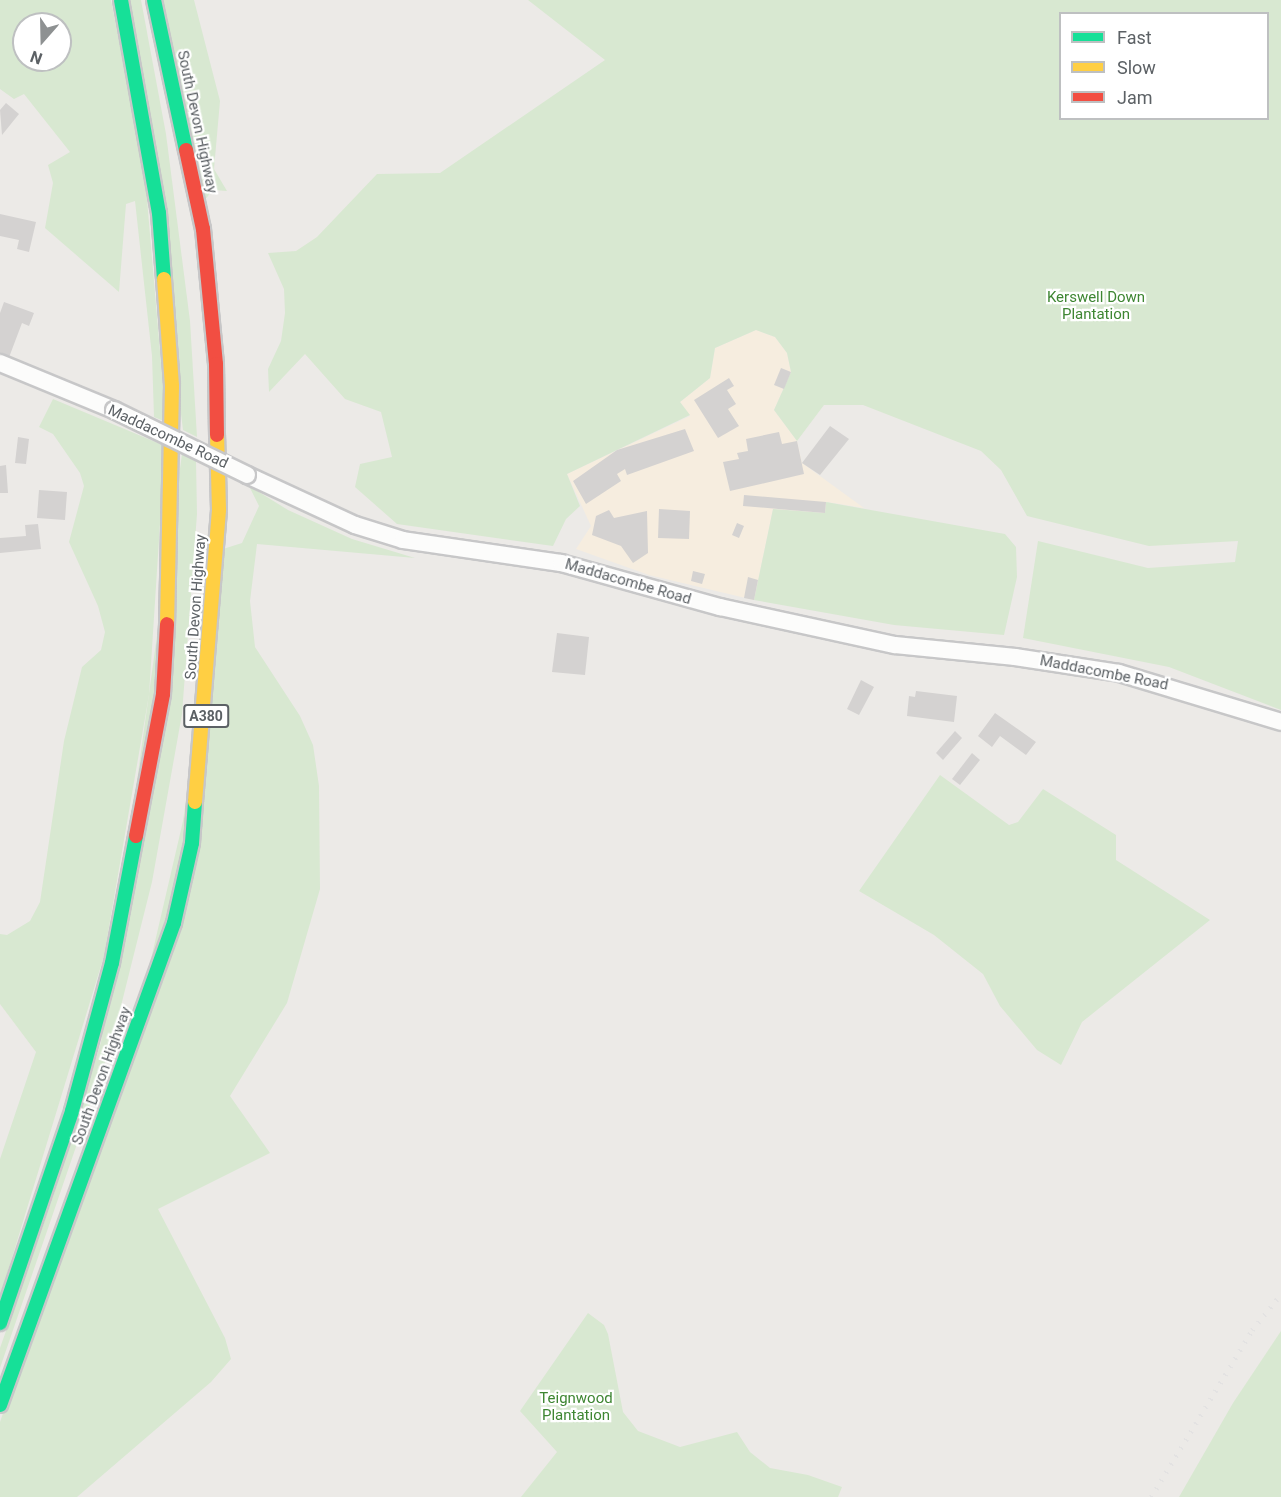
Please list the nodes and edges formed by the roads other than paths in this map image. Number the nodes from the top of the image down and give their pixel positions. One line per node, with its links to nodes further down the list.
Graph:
1 (121, 0): 5 (highway, South Devon Highway / A380)
2 (154, 0): 6 (highway, South Devon Highway / A380)
3 (0, 363): 4 (street, Maddacombe Road, bridge)
4 (1281, 722)
5 (0, 1323)
6 (0, 1405)

